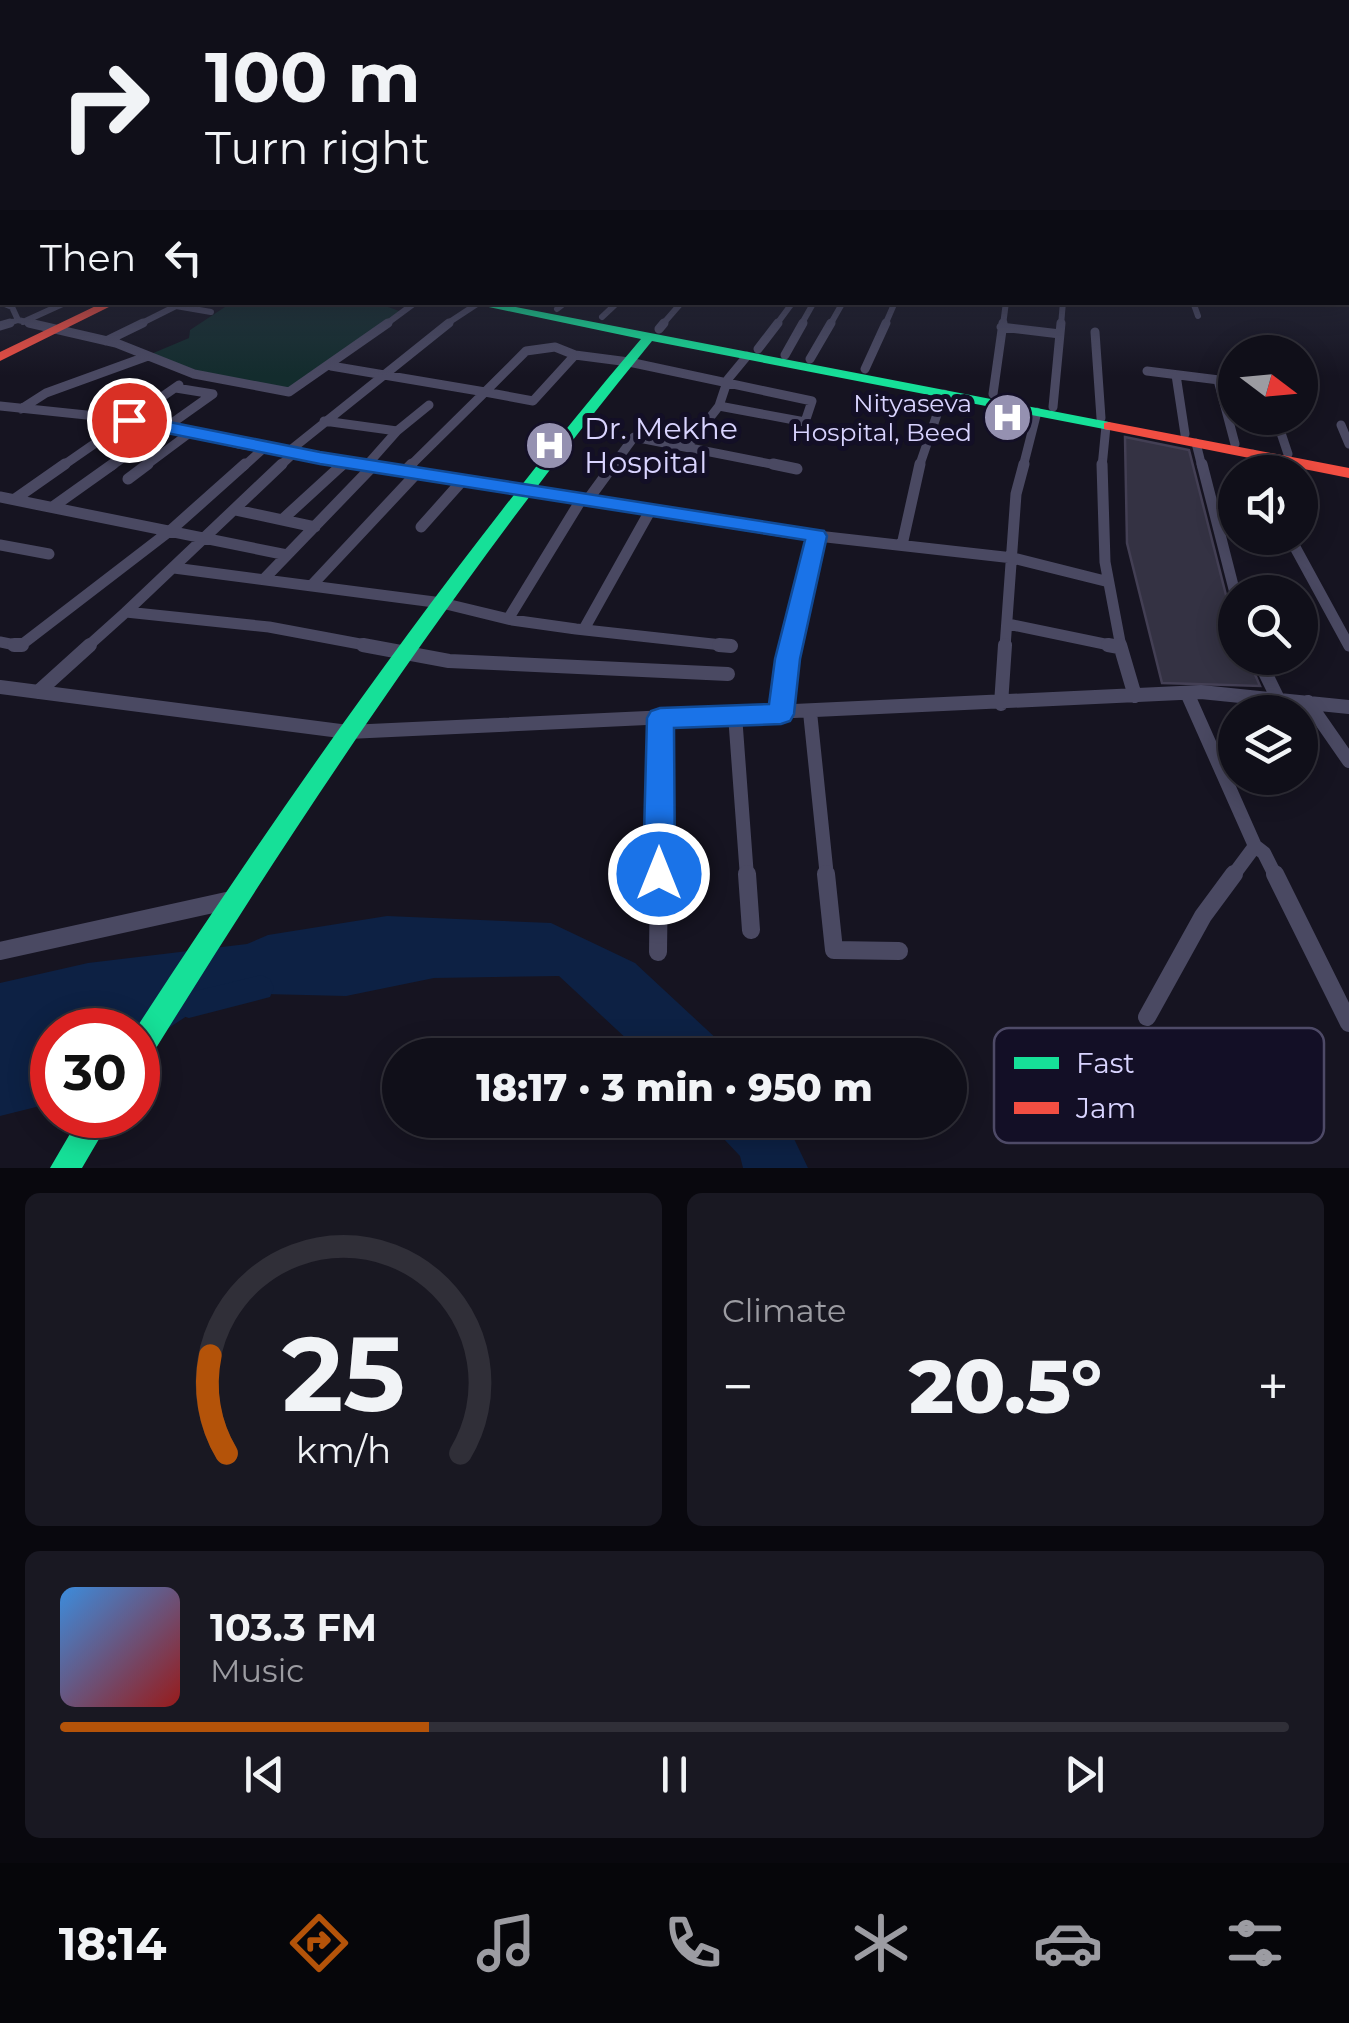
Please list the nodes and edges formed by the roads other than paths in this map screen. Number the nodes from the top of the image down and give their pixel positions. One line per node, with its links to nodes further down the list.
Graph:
1 (6, 305): 18 (street)
2 (20, 305): 18 (street)
3 (60, 305): 23 (street)
4 (108, 305): 26 (main road)
5 (412, 305): 38 (street)
6 (470, 305): 42 (street)
7 (485, 305): 28 (main road)
8 (615, 305): 22 (street)
9 (679, 305): 28 (street)
10 (791, 305): 31 (street)
11 (812, 305): 32 (street)
12 (841, 305): 36 (street)
13 (894, 305): 39 (street)
14 (1004, 305): 25 (street)
15 (1062, 305): 29 (street)
16 (1194, 305): 21 (street)
17 (562, 306): 22 (main road)
18 (13, 309): 20 (street); 23 (street)
19 (212, 312): 30 (street)
20 (0, 315)
21 (1198, 316)
22 (602, 317): 28 (main road)
23 (20, 321): 24 (street); 26 (street)
24 (0, 326)
25 (1001, 328): 29 (street); 49 (street)
26 (56, 330): 30 (street); 34 (main road)
27 (1095, 332): 57 (street)
28 (654, 333): 31 (main road); 37 (main road)
29 (1060, 334): 54 (street)
30 (106, 341): 35 (street)
31 (753, 352): 32 (main road); 45 (street); 48 (main road)
32 (785, 354): 36 (main road)
33 (574, 355): 37 (street); 47 (street); 47 (street)
34 (0, 356)
35 (148, 356): 41 (street); 53 (street)
36 (810, 360): 39 (main road)
37 (628, 362): 45 (street); 80 (main road)
38 (331, 366): 41 (street); 42 (street)
39 (865, 369): 49 (main road)
40 (1147, 371): 43 (street)
41 (194, 374): 46 (street)
42 (381, 374): 47 (street); 56 (street)
43 (1176, 375): 44 (street); 64 (street)
44 (1218, 380)
45 (728, 383): 52 (street); 52 (street)
46 (176, 388): 55 (street); 58 (street)
47 (488, 392): 77 (street)
48 (944, 394): 54 (main road); 94 (street)
49 (992, 394): 54 (main road)
50 (429, 405): 60 (street)
51 (0, 406): 53 (street)
52 (719, 406): 67 (street)
53 (21, 409): 55 (street)
54 (1045, 410): 57 (main road); 98 (street)
55 (129, 420): 58 (street); 82 (street)
56 (324, 421): 60 (street); 69 (street)
57 (1104, 422): 64 (main road); 102 (street)
58 (166, 426): 61 (street); 84 (street)
59 (1341, 426): 66 (street)
60 (397, 431): 73 (street)
61 (191, 432): 68 (street); 78 (street)
62 (1233, 435): 65 (street)
63 (1282, 435): 70 (street)
64 (1191, 439): 65 (main road); 71 (main road); 100 (street)
65 (1235, 444): 70 (main road)
66 (1349, 444)
67 (687, 447): 75 (street); 83 (street)
68 (264, 448): 69 (street); 90 (street)
69 (291, 453): 72 (street); 85 (street)
70 (1288, 454): 76 (main road)
71 (1234, 455)
72 (346, 462): 73 (street); 87 (street)
73 (369, 466): 77 (street); 88 (street)
74 (1318, 467): 76 (main road)
75 (797, 469)
76 (1349, 469)
77 (410, 473): 79 (street); 103 (street)
78 (128, 479)
79 (462, 481): 80 (street); 89 (street)
80 (525, 491): 83 (street); 104 (main road)
81 (0, 497): 82 (street)
82 (14, 500): 84 (street)
83 (584, 500): 86 (street); 106 (street)
84 (54, 506): 90 (street)
85 (236, 510): 87 (street); 92 (street)
86 (650, 511): 91 (street); 108 (street)
87 (284, 518): 88 (street)
88 (314, 527): 96 (street)
89 (421, 527)
90 (172, 530): 92 (street); 109 (street)
91 (817, 536): 94 (street); 124 (street)
92 (206, 537): 96 (street); 99 (street)
93 (0, 545): 95 (street)
94 (902, 546): 98 (street)
95 (50, 554)
96 (288, 555): 101 (street)
97 (1299, 555): 111 (street)
98 (1013, 558): 102 (street); 107 (street)
99 (174, 568): 101 (street); 105 (street)
100 (1230, 575)
101 (264, 579): 103 (street)
102 (1105, 581): 112 (street)
103 (312, 585): 104 (street)
104 (442, 604): 108 (street); 113 (main road)
105 (126, 612): 113 (street); 116 (street)
106 (510, 616)
107 (1008, 624): 112 (street); 121 (street)
108 (584, 629): 110 (street)
109 (0, 642)
110 (731, 646)
111 (1349, 646)
112 (1119, 647): 119 (street)
113 (405, 654): 114 (street); 128 (main road)
114 (728, 674)
115 (0, 687): 116 (street)
116 (38, 692): 128 (street)
117 (1187, 693): 118 (street); 119 (street); 130 (street)
118 (1218, 695)
119 (1135, 696): 121 (street)
120 (1318, 703): 122 (street)
121 (1001, 704): 123 (street)
122 (1349, 708)
123 (810, 712): 124 (street); 133 (street)
124 (781, 714): 125 (street)
125 (735, 715): 127 (street); 132 (street)
126 (1318, 716): 129 (street)
127 (660, 718): 128 (street); 135 (street)
128 (348, 732): 131 (main road)
129 (1349, 761)
130 (1255, 846): 137 (street); 138 (street)
131 (231, 900): 134 (street); 136 (main road)
132 (750, 930)
133 (899, 951)
134 (0, 952)
135 (658, 952)
136 (160, 1015)
137 (1147, 1017)
138 (1348, 1018)
139 (84, 1138): 140 (main road)
140 (67, 1165)

